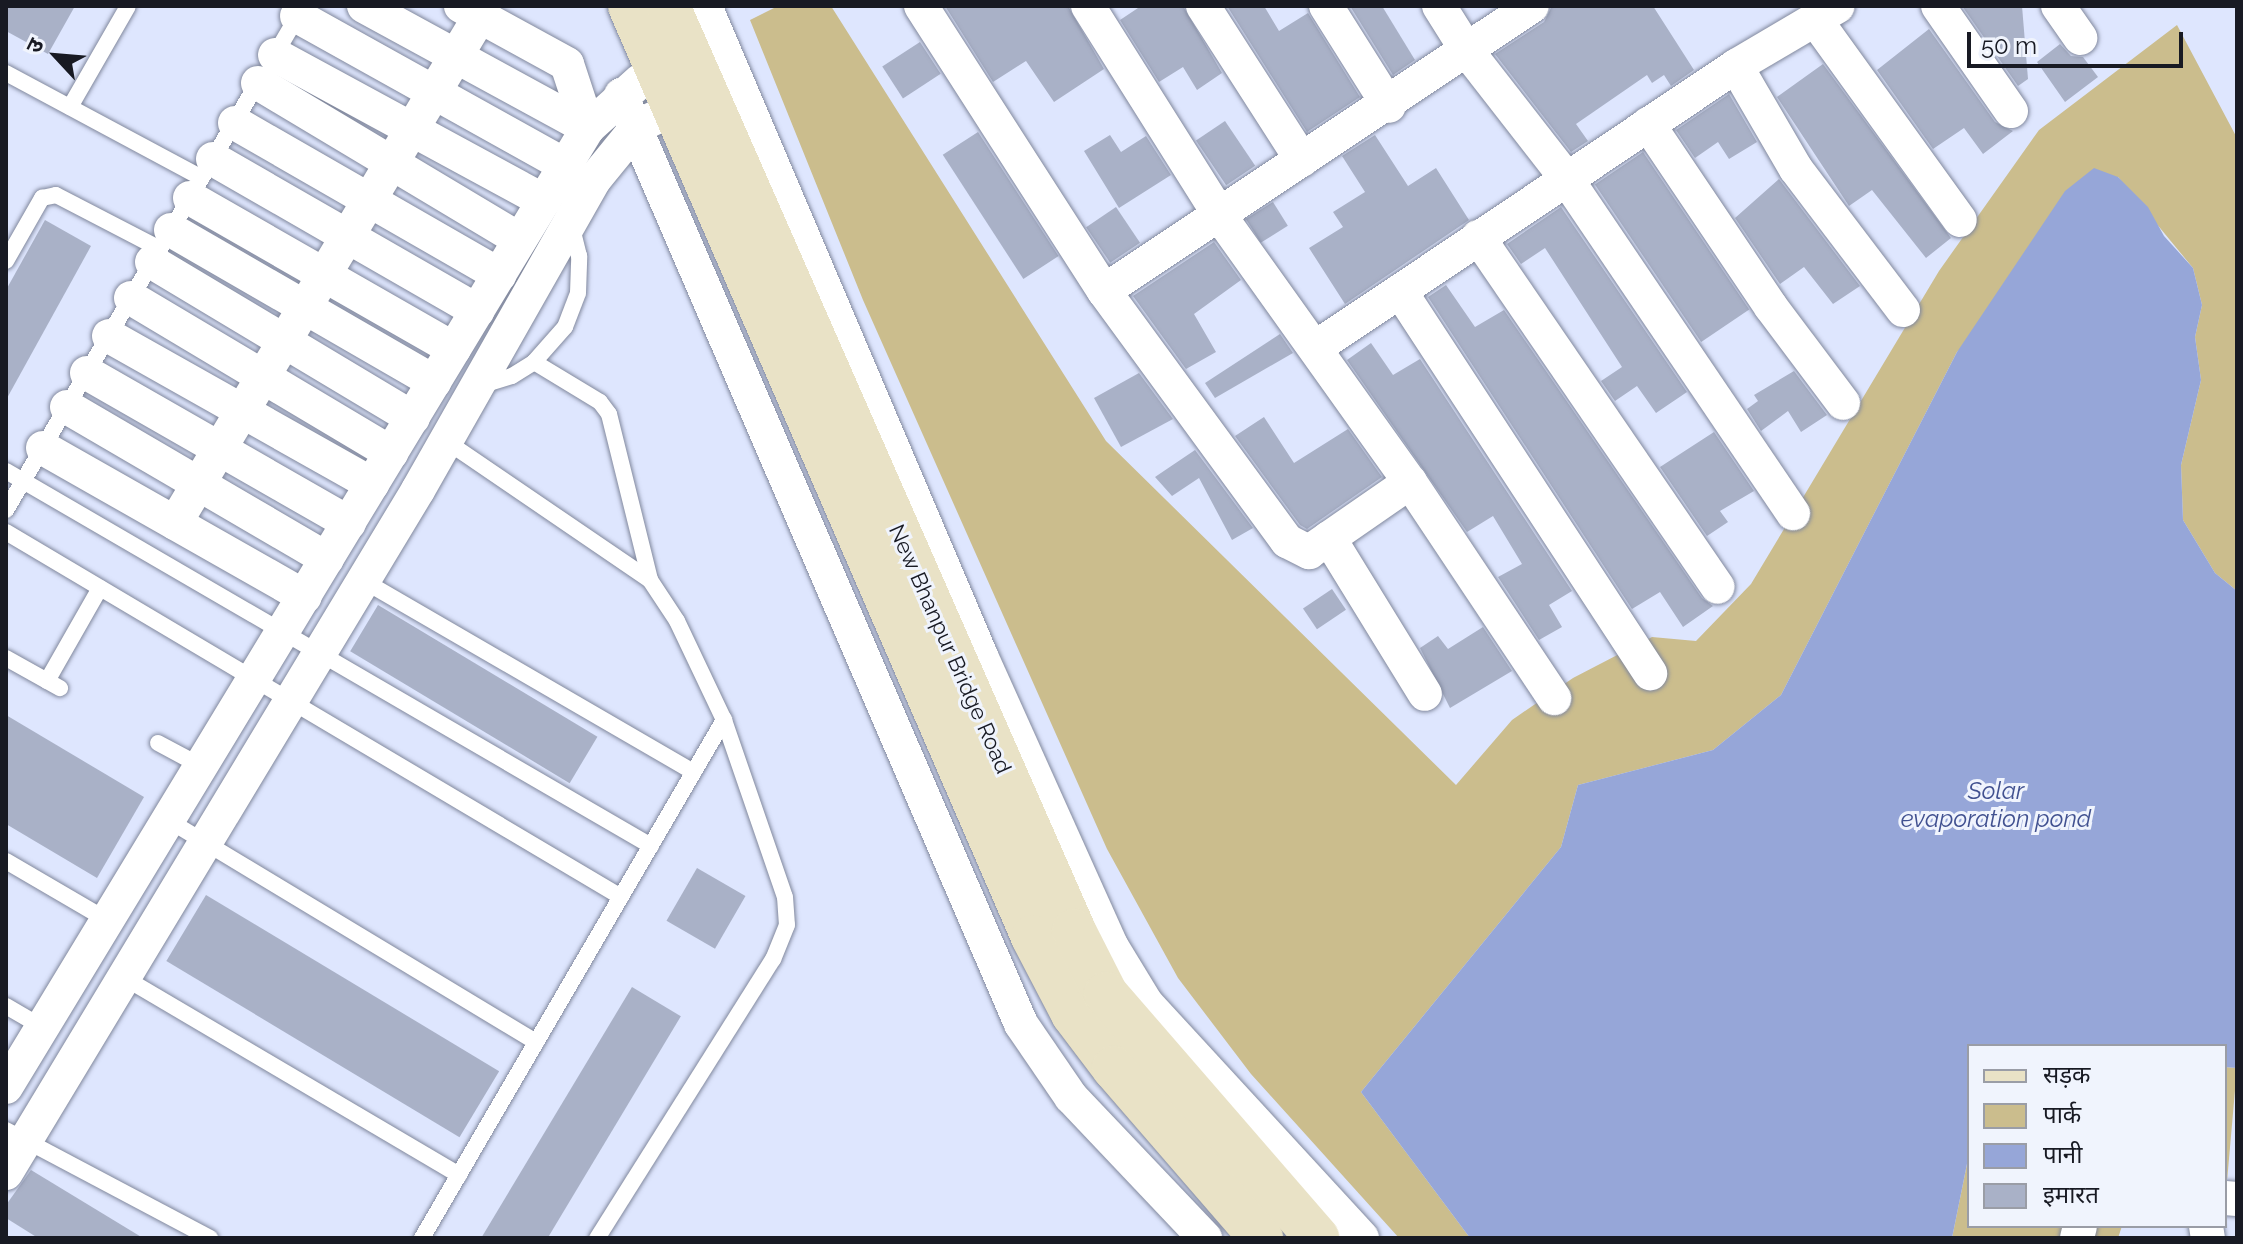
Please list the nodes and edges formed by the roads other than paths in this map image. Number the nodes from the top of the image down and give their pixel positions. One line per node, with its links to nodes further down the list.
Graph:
1 (128, 6): 28 (lane)
2 (364, 6): 20 (street)
3 (630, 6): 19 (street, New Bhanpur Bridge Road)
4 (668, 6): 19 (street, New Bhanpur Bridge Road)
5 (705, 6): 19 (street)
6 (921, 6): 51 (street)
7 (1088, 6): 41 (street)
8 (1203, 6): 34 (street)
9 (1326, 6): 27 (street)
10 (1439, 6): 18 (street)
11 (1532, 6): 18 (street)
12 (1938, 6): 29 (street)
13 (2058, 6): 17 (street)
14 (300, 11): 22 (lane); 24 (street)
15 (471, 11): 20 (street); 32 (street)
16 (1828, 14): 21 (street); 42 (street)
17 (2080, 38)
18 (1468, 52): 27 (street); 38 (street)
19 (689, 53): 25 (street); 26 (street, New Bhanpur Bridge Road)
20 (455, 58): 24 (street); 32 (street)
21 (1736, 66): 31 (street); 55 (street)
22 (266, 69): 30 (lane); 33 (street); 35 (street)
23 (6, 73): 28 (lane)
24 (435, 93): 33 (street); 36 (street)
25 (621, 95): 26 (street); 32 (street)
26 (689, 102): 43 (street); 120 (street); 121 (street, New Bhanpur Bridge Road); 122 (street, New Bhanpur Bridge Road); 123 (street)
27 (1389, 106): 34 (street)
28 (70, 107): 37 (lane)
29 (2011, 111)
30 (235, 123): 37 (lane); 39 (street)
31 (1648, 124): 38 (street); 66 (street)
32 (588, 128): 36 (street)
33 (413, 130): 35 (street); 40 (street)
34 (1302, 160): 41 (street)
35 (392, 164): 39 (street); 46 (street)
36 (565, 165): 40 (street)
37 (202, 178): 44 (street); 47 (lane); 49 (street)
38 (1566, 178): 45 (street); 80 (street)
39 (370, 201): 44 (street); 50 (street)
40 (544, 201): 46 (street)
41 (1220, 216): 51 (street); 59 (street)
42 (1960, 220)
43 (570, 221): 61 (lane); 65 (street)
44 (348, 237): 49 (street); 56 (street)
45 (1478, 237): 52 (street); 88 (street)
46 (520, 240): 50 (street)
47 (161, 247): 48 (lane); 53 (lane); 54 (street); 58 (street)
48 (6, 261)
49 (325, 275): 54 (street); 60 (street)
50 (499, 275): 56 (street)
51 (1104, 291): 84 (street)
52 (1400, 291): 59 (street); 94 (street)
53 (131, 298): 57 (lane); 63 (street)
54 (305, 308): 58 (street); 64 (street)
55 (1903, 310)
56 (477, 311): 60 (street)
57 (109, 336): 62 (lane); 68 (street)
58 (285, 341): 63 (street); 69 (street)
59 (1315, 348): 76 (street)
60 (454, 349): 64 (street)
61 (534, 362): 65 (lane); 86 (lane)
62 (87, 373): 67 (lane); 72 (street)
63 (263, 377): 68 (street); 73 (street)
64 (434, 382): 69 (street)
65 (478, 387): 70 (street)
66 (1843, 403)
67 (67, 407): 71 (lane); 77 (street)
68 (242, 411): 72 (street); 78 (street)
69 (413, 418): 73 (street)
70 (446, 441): 86 (lane); 87 (street)
71 (43, 448): 75 (lane); 81 (street)
72 (219, 449): 77 (street); 82 (street)
73 (391, 453): 78 (street)
74 (6, 471): 75 (lane)
75 (23, 481): 79 (lane); 91 (lane)
76 (1410, 482): 84 (street); 97 (street)
77 (198, 484): 81 (street); 85 (street)
78 (372, 484): 82 (street)
79 (6, 510)
80 (1793, 513)
81 (175, 523): 90 (street)
82 (349, 523): 85 (street)
83 (6, 532): 89 (lane)
84 (1329, 538): 96 (street)
85 (327, 559): 90 (street)
86 (650, 580): 99 (lane)
87 (364, 581): 92 (street); 102 (lane)
88 (1718, 587)
89 (100, 588): 93 (lane); 95 (lane)
90 (305, 597): 91 (street)
91 (283, 632): 92 (lane); 95 (street)
92 (319, 654): 98 (street); 105 (lane)
93 (6, 658)
94 (1650, 673)
95 (254, 679): 98 (lane); 101 (street)
96 (1425, 694)
97 (1554, 698)
98 (291, 701): 104 (street); 107 (lane)
99 (724, 720): 102 (lane); 119 (lane)
100 (158, 743): 101 (lane)
101 (201, 766): 103 (street)
102 (694, 772): 105 (lane)
103 (168, 820): 104 (lane); 108 (street)
104 (205, 842): 109 (street); 112 (lane)
105 (651, 846): 107 (lane)
106 (6, 861): 108 (lane)
107 (621, 897): 112 (lane)
108 (107, 920): 111 (street)
109 (123, 977): 114 (street); 116 (lane)
110 (6, 1006): 111 (lane)
111 (42, 1027): 113 (street)
112 (536, 1042): 116 (lane)
113 (6, 1087)
114 (16, 1135): 115 (street); 117 (lane)
115 (6, 1173)
116 (459, 1175): 118 (lane)
117 (210, 1238)
118 (422, 1238)
119 (597, 1238)
120 (1205, 1238)
121 (1261, 1238)
122 (1317, 1238)
123 (1362, 1238)

